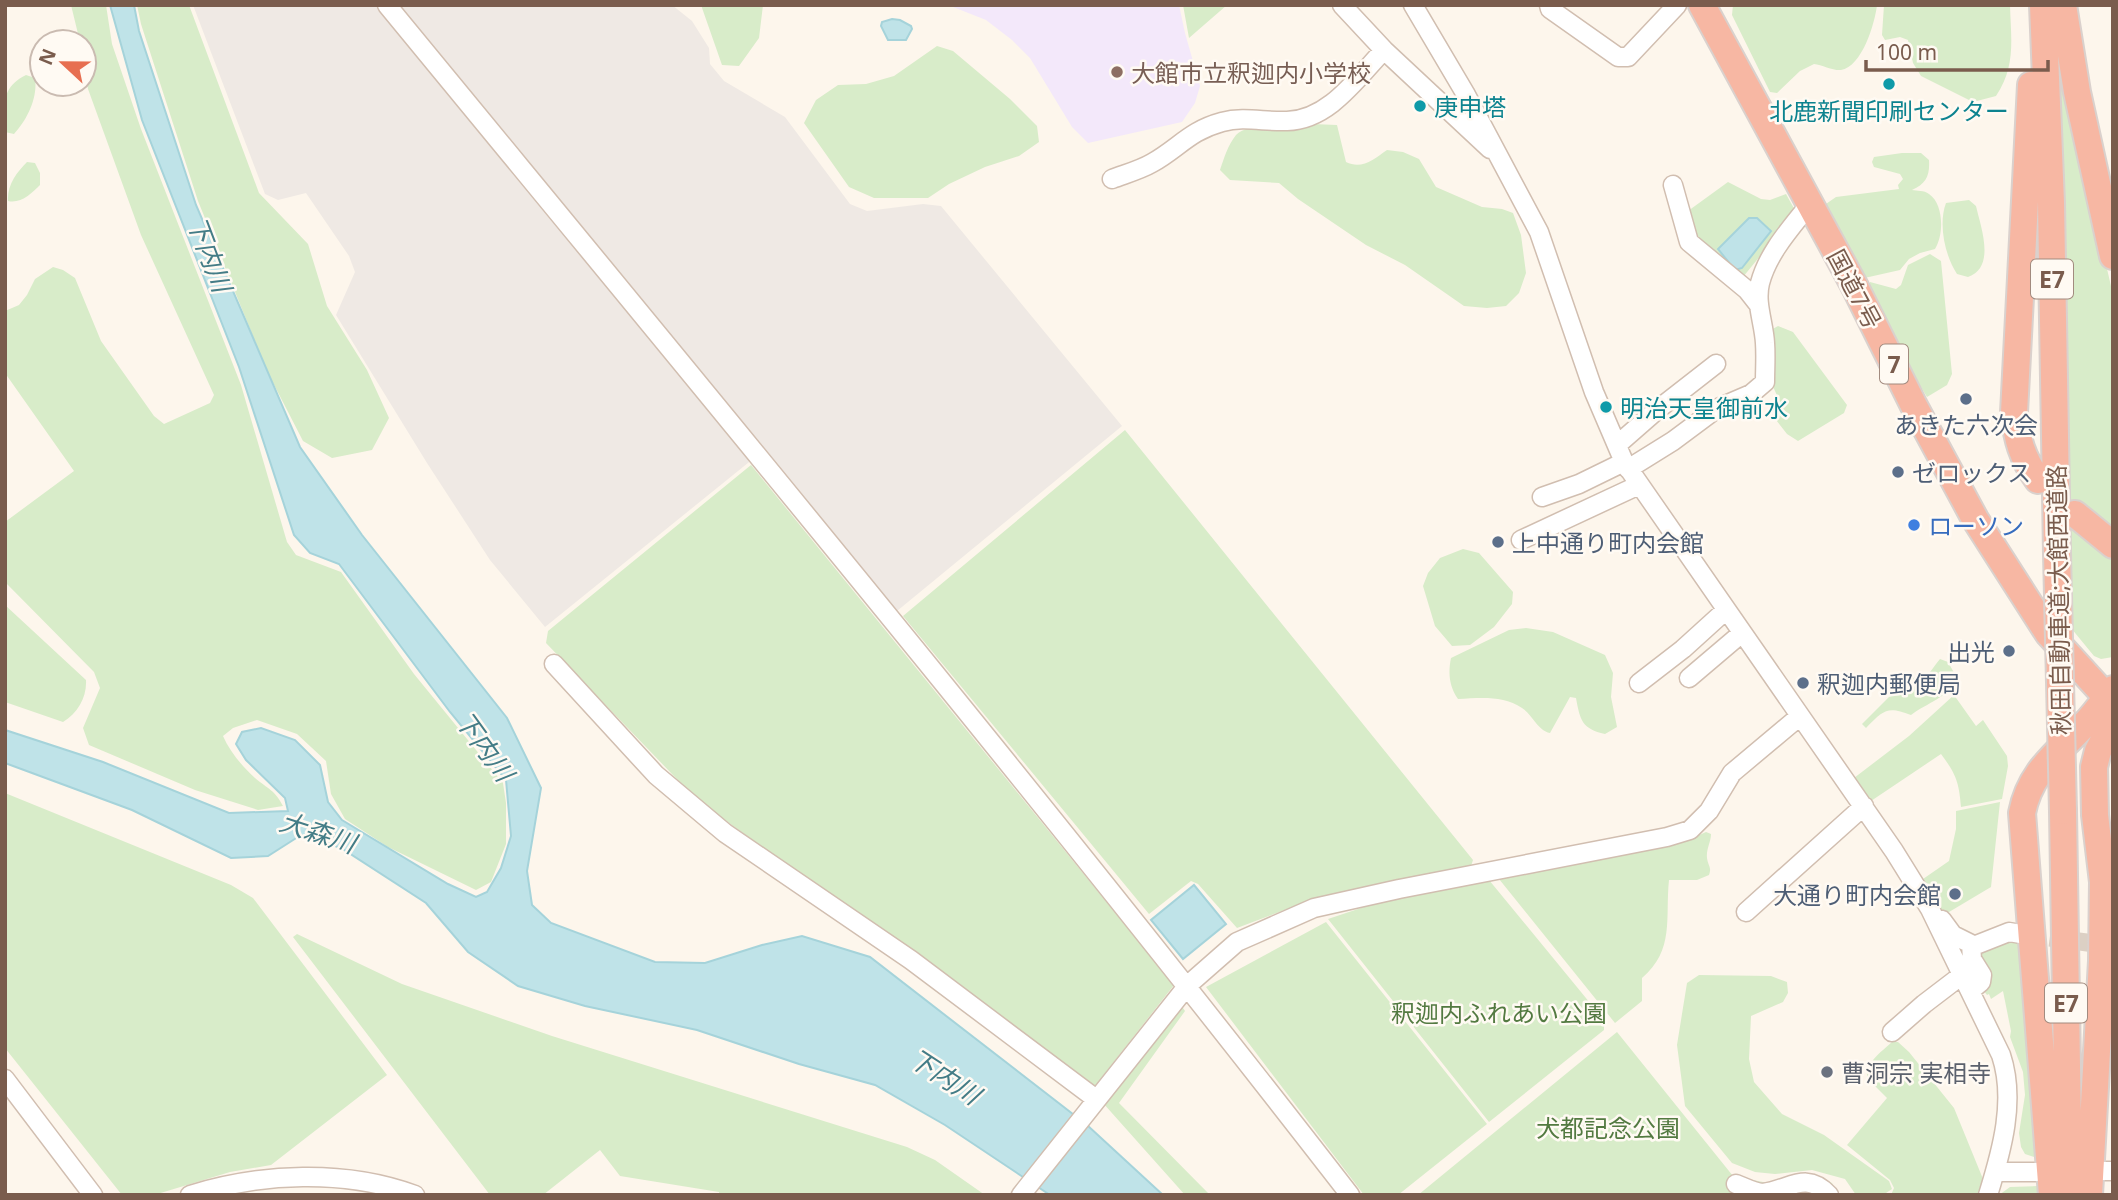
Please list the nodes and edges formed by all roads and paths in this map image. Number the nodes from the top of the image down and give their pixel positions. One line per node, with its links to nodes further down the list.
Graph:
1 (387, 5): 38 (street)
2 (1342, 5): 10 (street)
3 (1413, 5): 11 (street)
4 (1549, 5): 5 (street)
5 (1677, 5)
6 (1702, 5): 14 (highway, 国道7号 / 7)
7 (2032, 5): 19 (highway)
8 (2043, 5): 53 (highway, 秋田自動車道;大館西道路 / E7, bridge)
9 (2063, 5): 15 (highway)
10 (1384, 50): 11 (street); 12 (street)
11 (1497, 156): 18 (street)
12 (1112, 179)
13 (1673, 185): 16 (street)
14 (1810, 205): 16 (street); 30 (highway, 国道7号 / 7)
15 (2113, 256)
16 (1758, 304): 18 (street)
17 (1716, 364): 18 (street)
18 (1623, 459): 20 (street); 21 (street)
19 (2038, 480)
20 (1639, 485): 23 (street); 25 (street)
21 (1542, 497)
22 (2075, 514): 24 (highway)
23 (1521, 540)
24 (2113, 545)
25 (1726, 610): 26 (street); 29 (street)
26 (1742, 633): 28 (street); 31 (street)
27 (554, 664): 41 (street)
28 (1689, 678)
29 (1639, 683)
30 (2111, 704): 52 (highway); 54 (highway)
31 (1800, 716): 32 (street); 38 (street)
32 (1864, 806): 33 (street); 34 (street)
33 (1924, 899): 36 (street); 37 (street)
34 (1746, 912)
35 (2021, 934): 36 (street)
36 (1971, 947): 37 (street)
37 (1966, 983): 39 (street); 42 (street)
38 (1188, 985): 41 (street); 49 (street)
39 (1892, 1032)
40 (5, 1079): 45 (street)
41 (1096, 1099): 48 (street)
42 (1995, 1171): 43 (street); 51 (street)
43 (2037, 1172)
44 (1737, 1184): 50 (street)
45 (93, 1195)
46 (190, 1195): 47 (street)
47 (415, 1195)
48 (1021, 1195)
49 (1350, 1195)
50 (1829, 1195)
51 (1988, 1195)
52 (2052, 1195)
53 (2069, 1195)
54 (2089, 1195)

